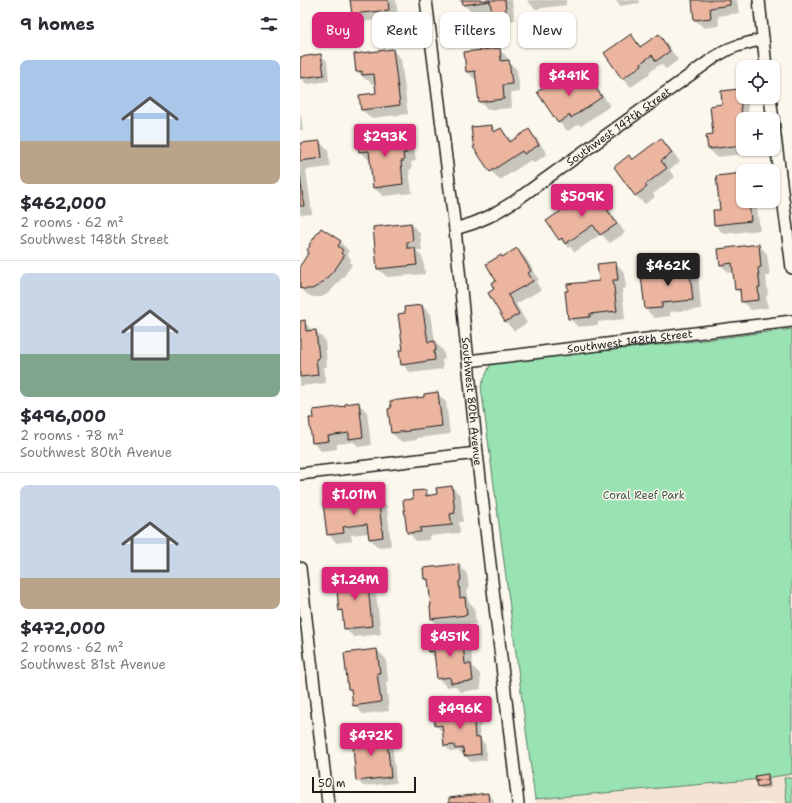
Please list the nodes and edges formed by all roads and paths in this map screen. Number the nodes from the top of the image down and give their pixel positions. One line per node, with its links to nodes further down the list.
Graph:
1 (426, 0): 6 (street, Southwest 80th Avenue)
2 (758, 0): 3 (street)
3 (763, 39): 4 (street); 6 (street, Southwest 147th Street)
4 (765, 60)
5 (771, 104): 7 (street)
6 (455, 229): 9 (street, Southwest 80th Avenue)
7 (792, 268)
8 (792, 321): 9 (street, Southwest 148th Street)
9 (468, 361): 10 (street, Southwest 80th Avenue)
10 (477, 453): 11 (street); 14 (street, Southwest 80th Avenue)
11 (300, 474)
12 (300, 568): 13 (street)
13 (328, 803)
14 (518, 803)

